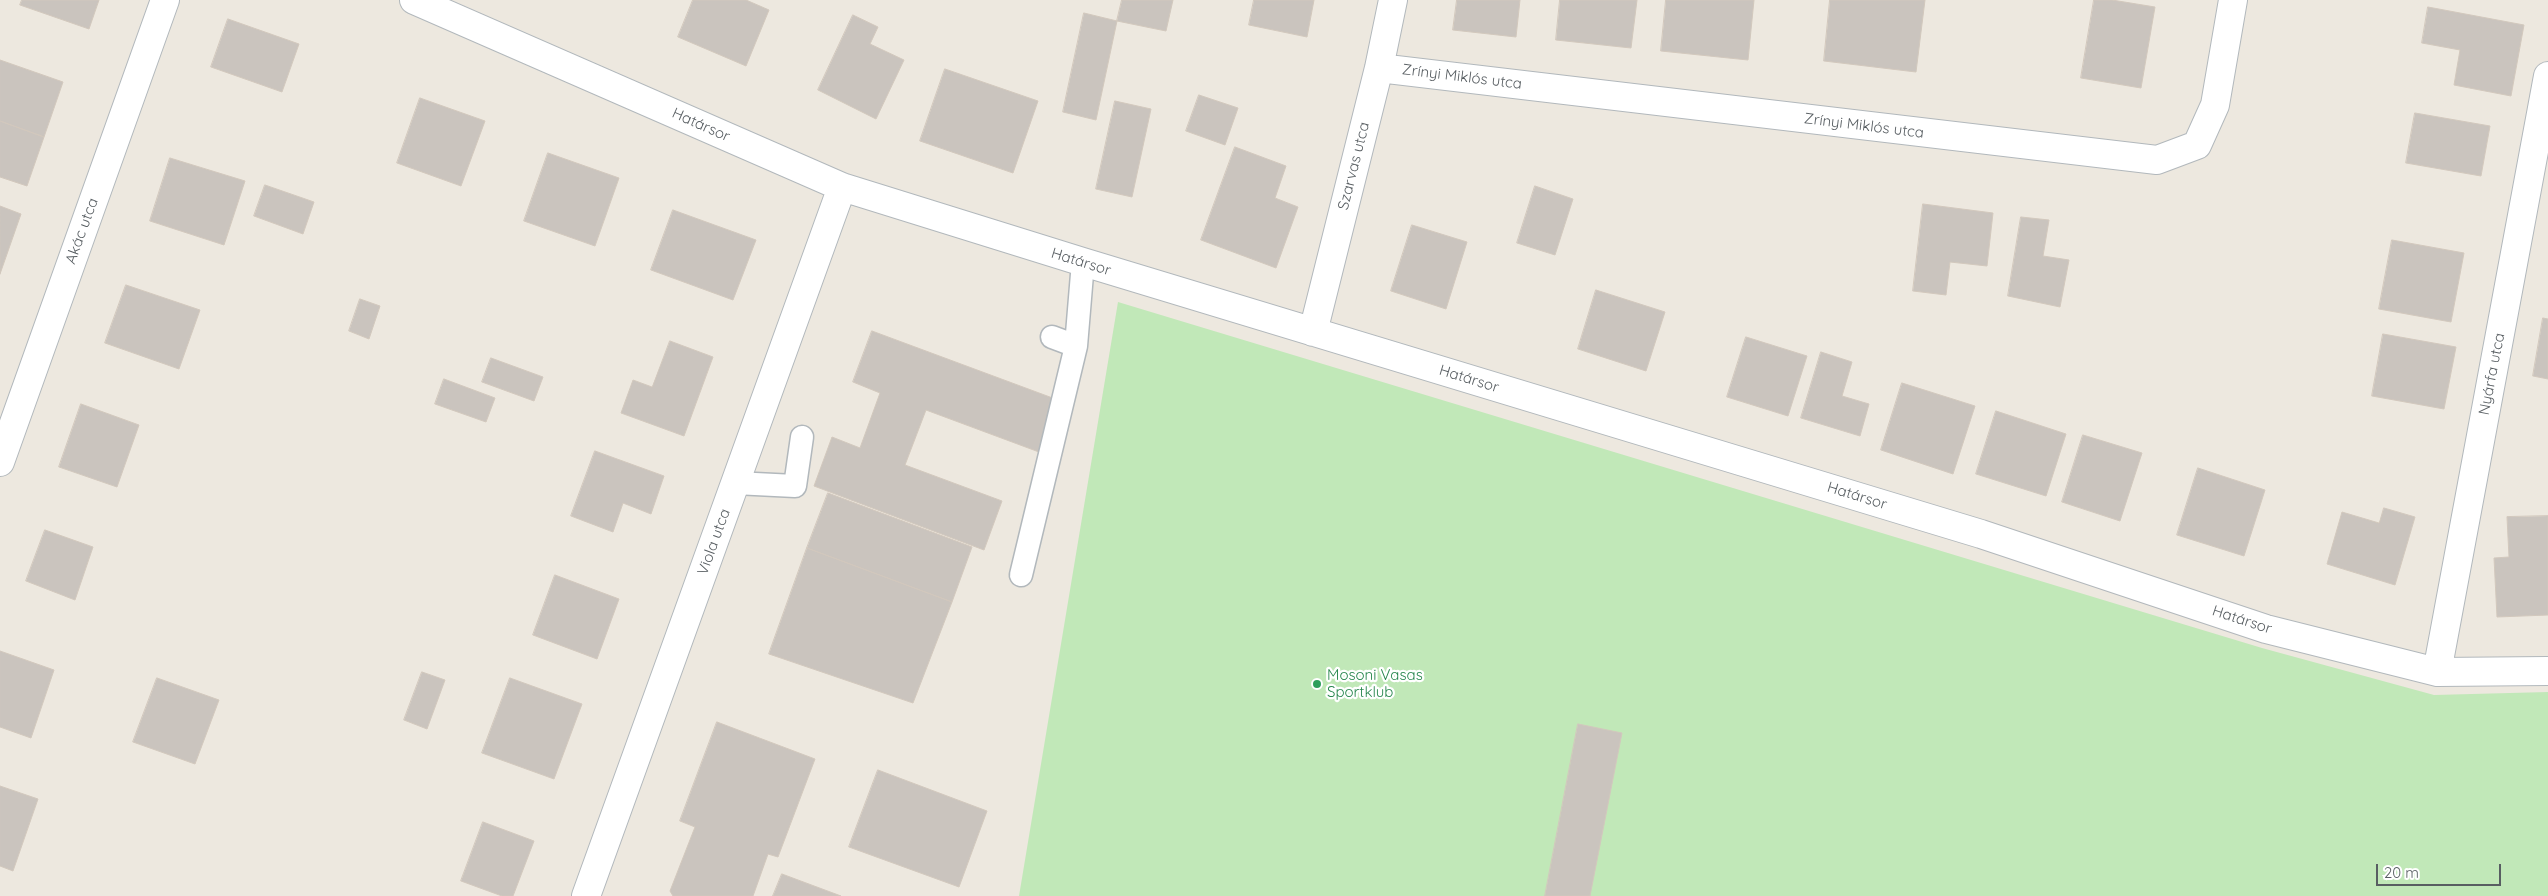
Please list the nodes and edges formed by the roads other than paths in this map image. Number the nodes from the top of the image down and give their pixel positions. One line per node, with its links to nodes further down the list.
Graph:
1 (165, 0): 13 (street, Akác utca)
2 (414, 0): 7 (street, Határsor)
3 (1393, 0): 5 (street, Szarvas utca)
4 (2233, 0): 5 (street, Zrínyi Miklós utca)
5 (1379, 68): 9 (street, Szarvas utca)
6 (2548, 76): 17 (street, Nyárfa utca)
7 (842, 187): 8 (street, Határsor); 14 (street, Viola utca)
8 (1083, 262): 9 (street, Határsor); 11 (lane)
9 (1313, 332): 17 (street, Határsor)
10 (1052, 337): 11 (lane)
11 (1076, 346): 15 (lane)
12 (802, 438): 14 (lane)
13 (0, 462)
14 (735, 482): 18 (street, Viola utca)
15 (1021, 575)
16 (2548, 671): 17 (street, Határsor)
17 (2437, 672)
18 (586, 896)

